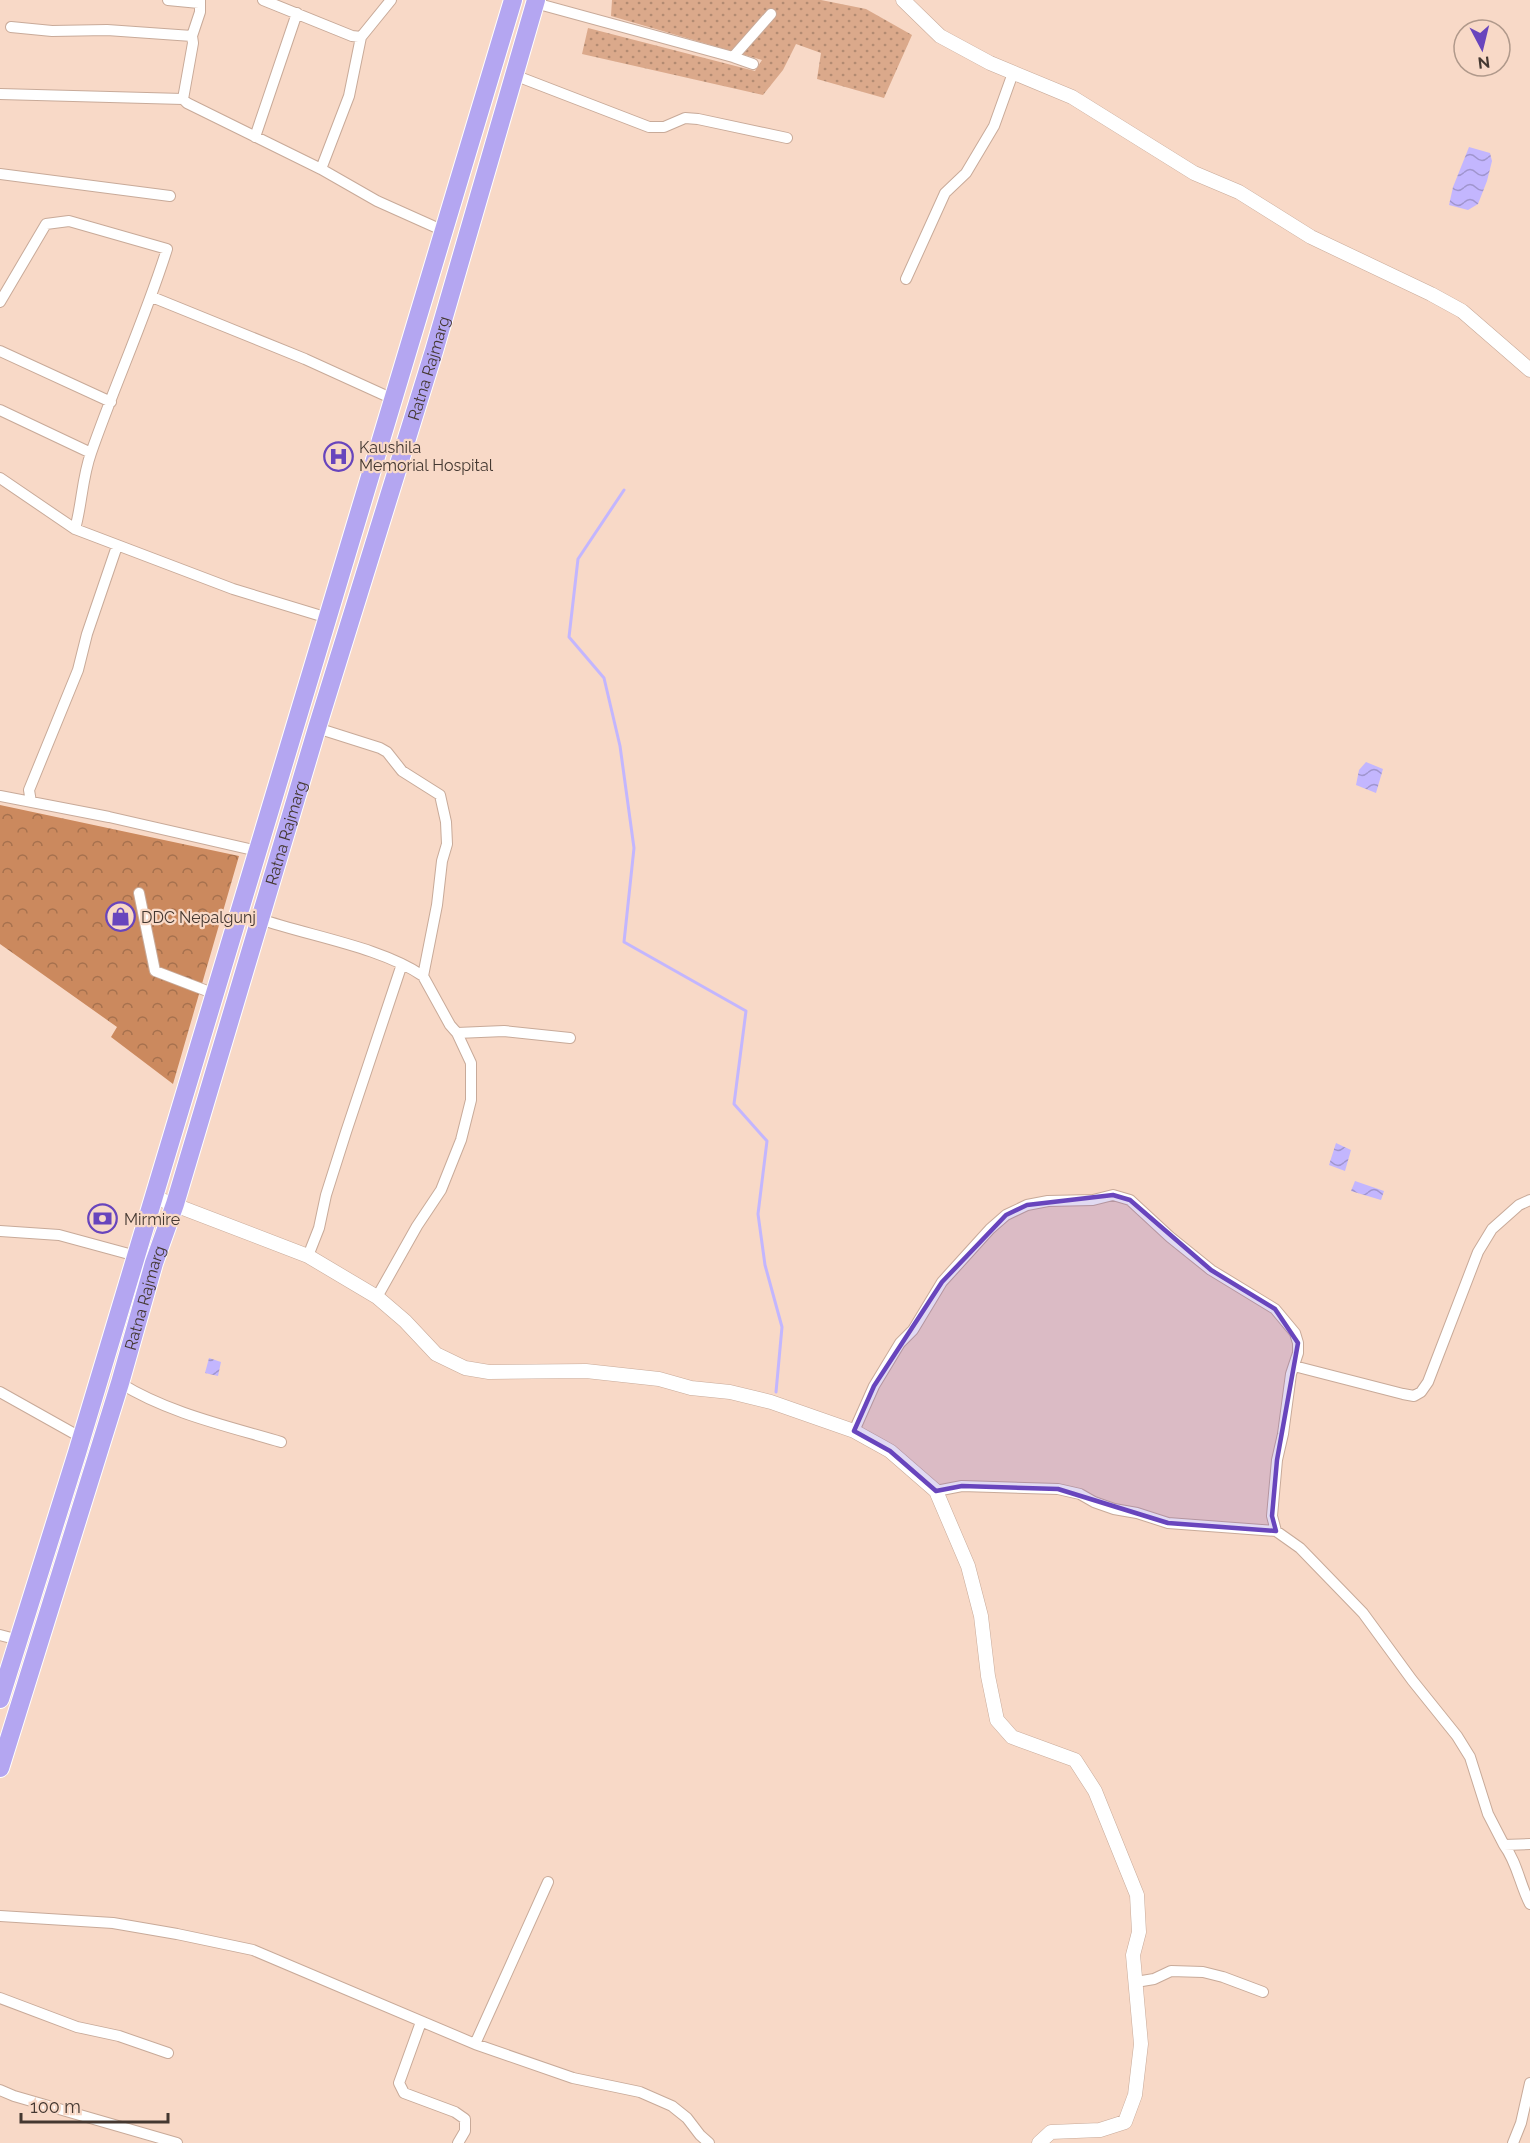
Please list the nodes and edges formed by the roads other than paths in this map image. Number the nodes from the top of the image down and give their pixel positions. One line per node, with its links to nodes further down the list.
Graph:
1 (168, 0): 6 (street)
2 (263, 0): 8 (street)
3 (391, 0): 12 (street)
4 (513, 0): 24 (highway, Ratna Rajmarg)
5 (903, 0): 15 (street)
6 (200, 1): 11 (street)
7 (535, 2): 13 (street); 16 (highway, Ratna Rajmarg)
8 (297, 13): 12 (street); 19 (street)
9 (771, 14): 13 (street)
10 (11, 27): 11 (street)
11 (192, 36): 18 (street)
12 (361, 37): 21 (street)
13 (733, 57): 14 (street)
14 (753, 64)
15 (1013, 73): 25 (street); 29 (street)
16 (514, 75): 20 (street); 38 (highway, Ratna Rajmarg)
17 (0, 94): 18 (street)
18 (183, 99): 19 (street)
19 (255, 137): 21 (street)
20 (787, 138)
21 (321, 169): 24 (street)
22 (0, 174): 23 (street)
23 (170, 196)
24 (444, 231): 30 (highway, Ratna Rajmarg)
25 (906, 279)
26 (152, 297): 27 (street); 30 (street); 31 (street)
27 (0, 302)
28 (0, 351): 31 (street)
29 (1530, 370)
30 (393, 399): 37 (highway, Ratna Rajmarg)
31 (111, 402): 33 (street)
32 (0, 410): 33 (street)
33 (91, 453): 35 (street)
34 (0, 478): 35 (street)
35 (75, 529): 36 (street)
36 (117, 546): 37 (street); 40 (street)
37 (328, 618): 41 (highway, Ratna Rajmarg)
38 (317, 728): 43 (highway, Ratna Rajmarg); 45 (street)
39 (0, 796): 40 (street)
40 (31, 802): 41 (street)
41 (258, 851): 46 (highway, Ratna Rajmarg)
42 (139, 892): 46 (street)
43 (260, 919): 44 (street); 51 (highway, Ratna Rajmarg)
44 (402, 964): 45 (street); 54 (street)
45 (423, 976): 47 (street)
46 (215, 994): 49 (highway, Ratna Rajmarg)
47 (457, 1033): 48 (street); 56 (street)
48 (570, 1038)
49 (154, 1197): 51 (street); 53 (highway, Ratna Rajmarg)
50 (1530, 1200): 57 (street)
51 (175, 1204): 54 (street); 55 (highway, Ratna Rajmarg)
52 (0, 1231): 53 (street)
53 (136, 1255): 55 (street); 61 (highway, Ratna Rajmarg)
54 (308, 1256): 56 (street)
55 (154, 1263): 58 (highway, Ratna Rajmarg)
56 (377, 1297): 60 (street)
57 (1294, 1366): 60 (street); 64 (street)
58 (120, 1383): 62 (street); 68 (highway, Ratna Rajmarg)
59 (0, 1392): 61 (street)
60 (854, 1431): 63 (street)
61 (82, 1438): 66 (highway, Ratna Rajmarg)
62 (281, 1442)
63 (936, 1491): 64 (street); 74 (street)
64 (1276, 1531): 70 (street)
65 (0, 1635): 66 (street)
66 (19, 1640): 67 (highway, Ratna Rajmarg)
67 (0, 1699)
68 (0, 1768)
69 (1530, 1844): 70 (street)
70 (1504, 1845): 72 (street)
71 (548, 1882): 78 (street)
72 (1530, 1904)
73 (0, 1916): 77 (street)
74 (1136, 1982): 75 (street); 85 (street)
75 (1263, 1992)
76 (0, 1998): 79 (street)
77 (421, 2022): 78 (street); 83 (street)
78 (475, 2044): 84 (street)
79 (168, 2053)
80 (1530, 2083): 86 (street)
81 (0, 2090): 82 (street)
82 (177, 2143)
83 (458, 2143)
84 (709, 2143)
85 (1039, 2143)
86 (1513, 2143)

